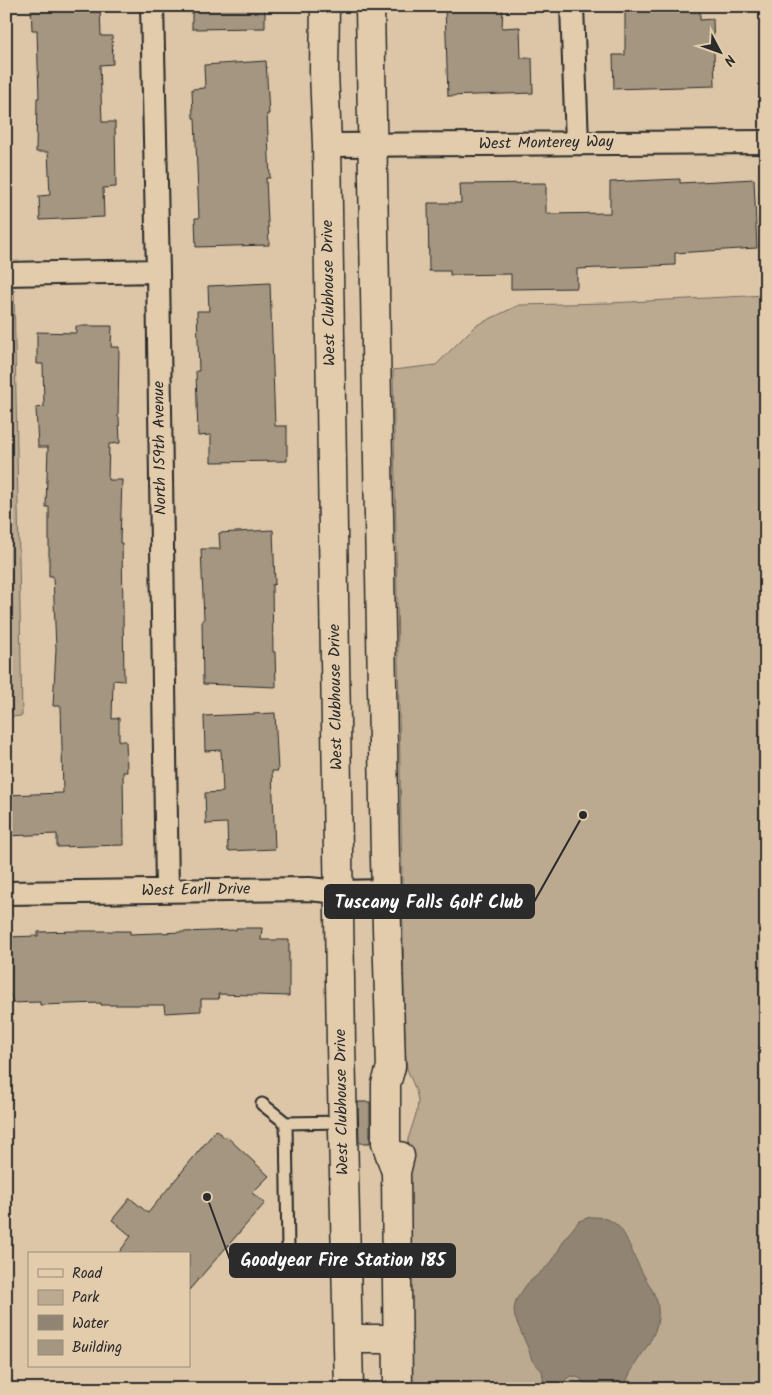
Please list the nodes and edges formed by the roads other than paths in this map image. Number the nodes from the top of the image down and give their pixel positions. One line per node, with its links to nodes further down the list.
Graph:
1 (152, 6): 9 (street, North 159th Avenue)
2 (325, 6): 7 (street, West Clubhouse Drive)
3 (370, 6): 8 (street)
4 (572, 6): 6 (street)
5 (766, 142): 6 (street, West Monterey Way)
6 (577, 143): 8 (street, West Monterey Way)
7 (327, 145): 8 (street, West Monterey Way); 13 (street, West Clubhouse Drive)
8 (372, 145): 12 (street)
9 (158, 271): 10 (street); 11 (street, North 159th Avenue)
10 (6, 274)
11 (167, 890): 13 (street, West Earll Drive); 14 (street, West Earll Drive)
12 (386, 891): 13 (street, West Earll Drive); 18 (street)
13 (338, 892): 16 (street, West Clubhouse Drive)
14 (6, 893)
15 (262, 1104): 17 (lane)
16 (343, 1122): 17 (lane); 19 (street, West Clubhouse Drive)
17 (286, 1123): 19 (lane)
18 (397, 1263): 19 (lane); 21 (street)
19 (346, 1265): 20 (street, West Clubhouse Drive)
20 (348, 1339): 21 (street); 22 (street, West Clubhouse Drive)
21 (398, 1339): 23 (street)
22 (349, 1389)
23 (398, 1389)

